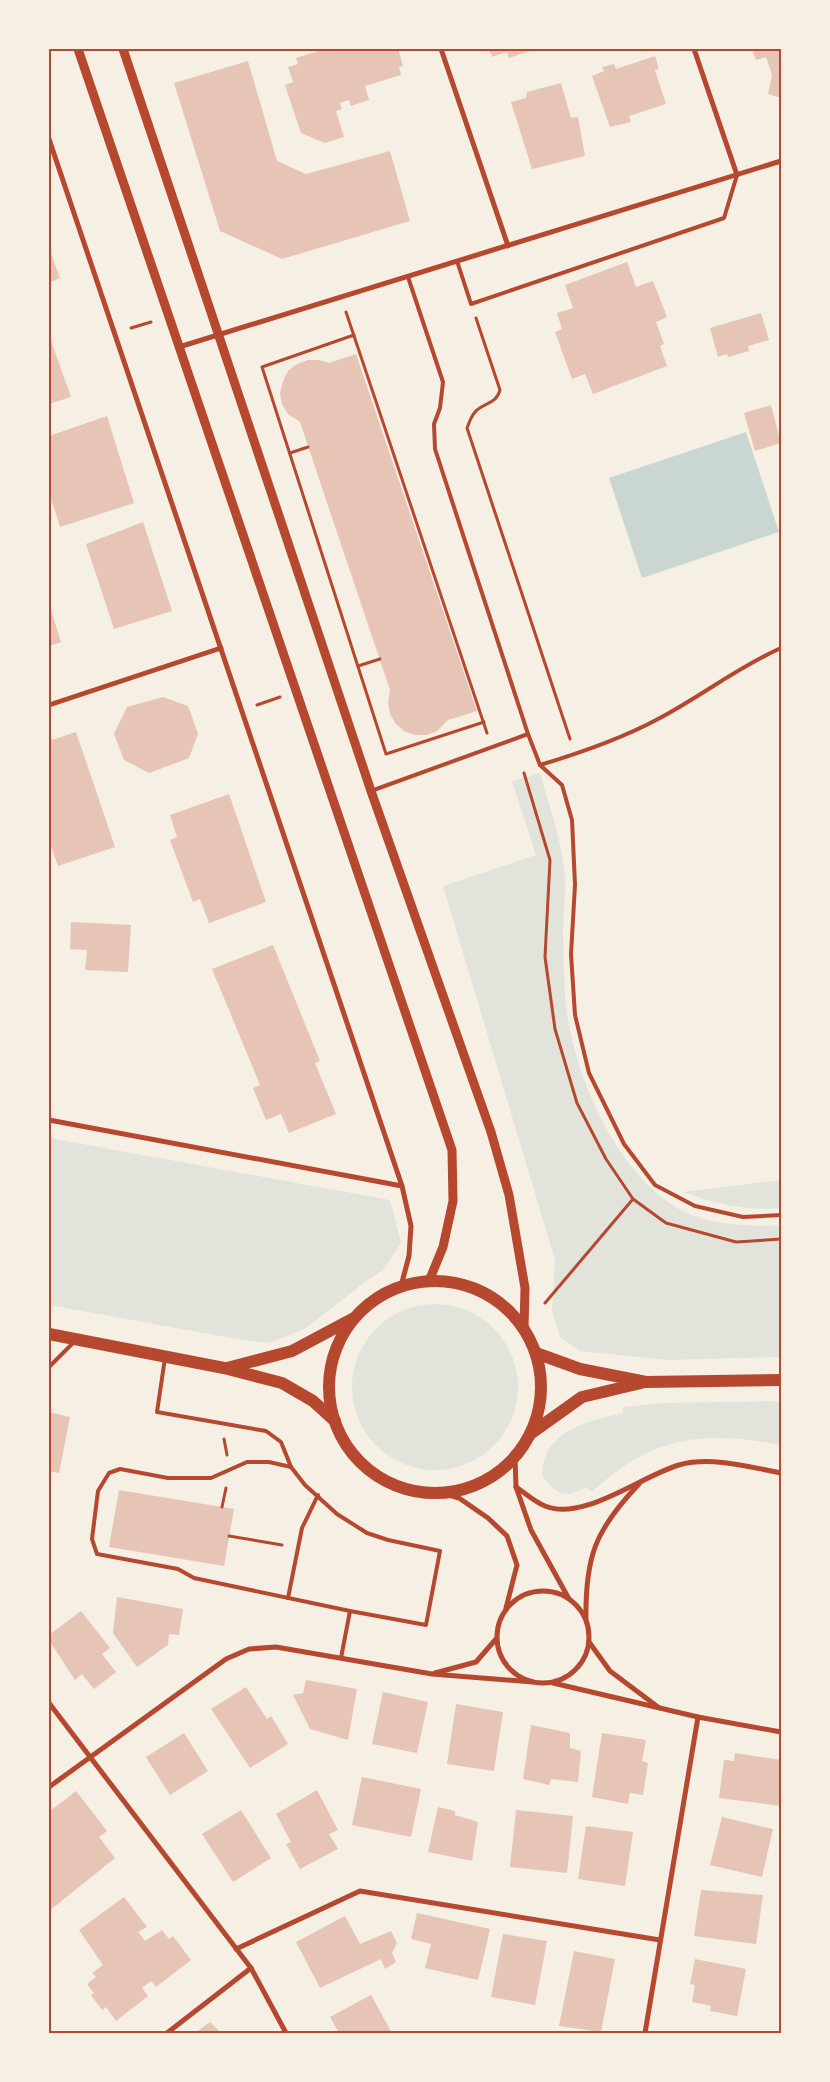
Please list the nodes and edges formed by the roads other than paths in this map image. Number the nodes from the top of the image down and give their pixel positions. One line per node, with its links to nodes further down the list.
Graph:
1 (78, 49): 12 (street)
2 (123, 49): 11 (street)
3 (441, 49): 8 (street)
4 (694, 49): 7 (street)
5 (49, 139): 13 (street)
6 (781, 161): 7 (street)
7 (737, 174): 8 (street); 9 (lane)
8 (508, 246): 9 (street)
9 (456, 261): 10 (street)
10 (408, 276): 11 (street); 16 (lane)
11 (219, 335): 12 (street); 18 (street)
12 (180, 347): 22 (street)
13 (221, 648): 15 (street); 20 (street)
14 (781, 648): 17 (lane)
15 (49, 705)
16 (528, 734): 17 (lane); 18 (lane)
17 (540, 765): 21 (lane)
18 (371, 791): 25 (street)
19 (49, 1120): 20 (street)
20 (402, 1186): 23 (street)
21 (781, 1215)
22 (429, 1281): 23 (main road); 25 (main road)
23 (401, 1286): 24 (main road)
24 (356, 1317): 31 (main road); 34 (main road)
25 (524, 1328): 28 (main road)
26 (49, 1334): 27 (main road)
27 (77, 1339): 29 (main road); 30 (lane)
28 (536, 1353): 33 (main road); 35 (main road)
29 (165, 1357): 31 (main road); 37 (lane)
30 (49, 1367)
31 (224, 1368): 34 (main road)
32 (781, 1380): 33 (main road)
33 (646, 1382): 35 (main road)
34 (335, 1421): 41 (main road)
35 (530, 1434): 36 (main road)
36 (515, 1457): 40 (street); 41 (main road)
37 (291, 1467): 42 (lane); 43 (lane)
38 (781, 1473): 39 (street)
39 (641, 1482): 40 (street); 47 (street)
40 (516, 1487): 44 (street)
41 (442, 1493): 45 (street)
42 (318, 1495): 43 (lane); 46 (lane)
43 (288, 1598): 46 (lane)
44 (569, 1599): 45 (street); 47 (street)
45 (506, 1608): 48 (street)
46 (350, 1611): 50 (lane)
47 (586, 1620): 49 (street)
48 (496, 1639): 51 (street); 52 (street)
49 (589, 1642): 53 (street); 55 (street)
50 (341, 1658): 51 (street); 58 (street)
51 (432, 1674): 52 (street)
52 (532, 1682): 53 (street)
53 (553, 1682): 55 (street)
54 (49, 1703): 58 (street)
55 (660, 1709): 56 (street)
56 (698, 1717): 57 (street); 60 (street)
57 (781, 1732)
58 (89, 1756): 59 (street); 61 (street)
59 (49, 1786)
60 (660, 1940): 61 (street); 65 (street)
61 (236, 1949): 62 (street)
62 (251, 1968): 63 (street); 64 (street)
63 (167, 2033)
64 (286, 2033)
65 (645, 2033)

